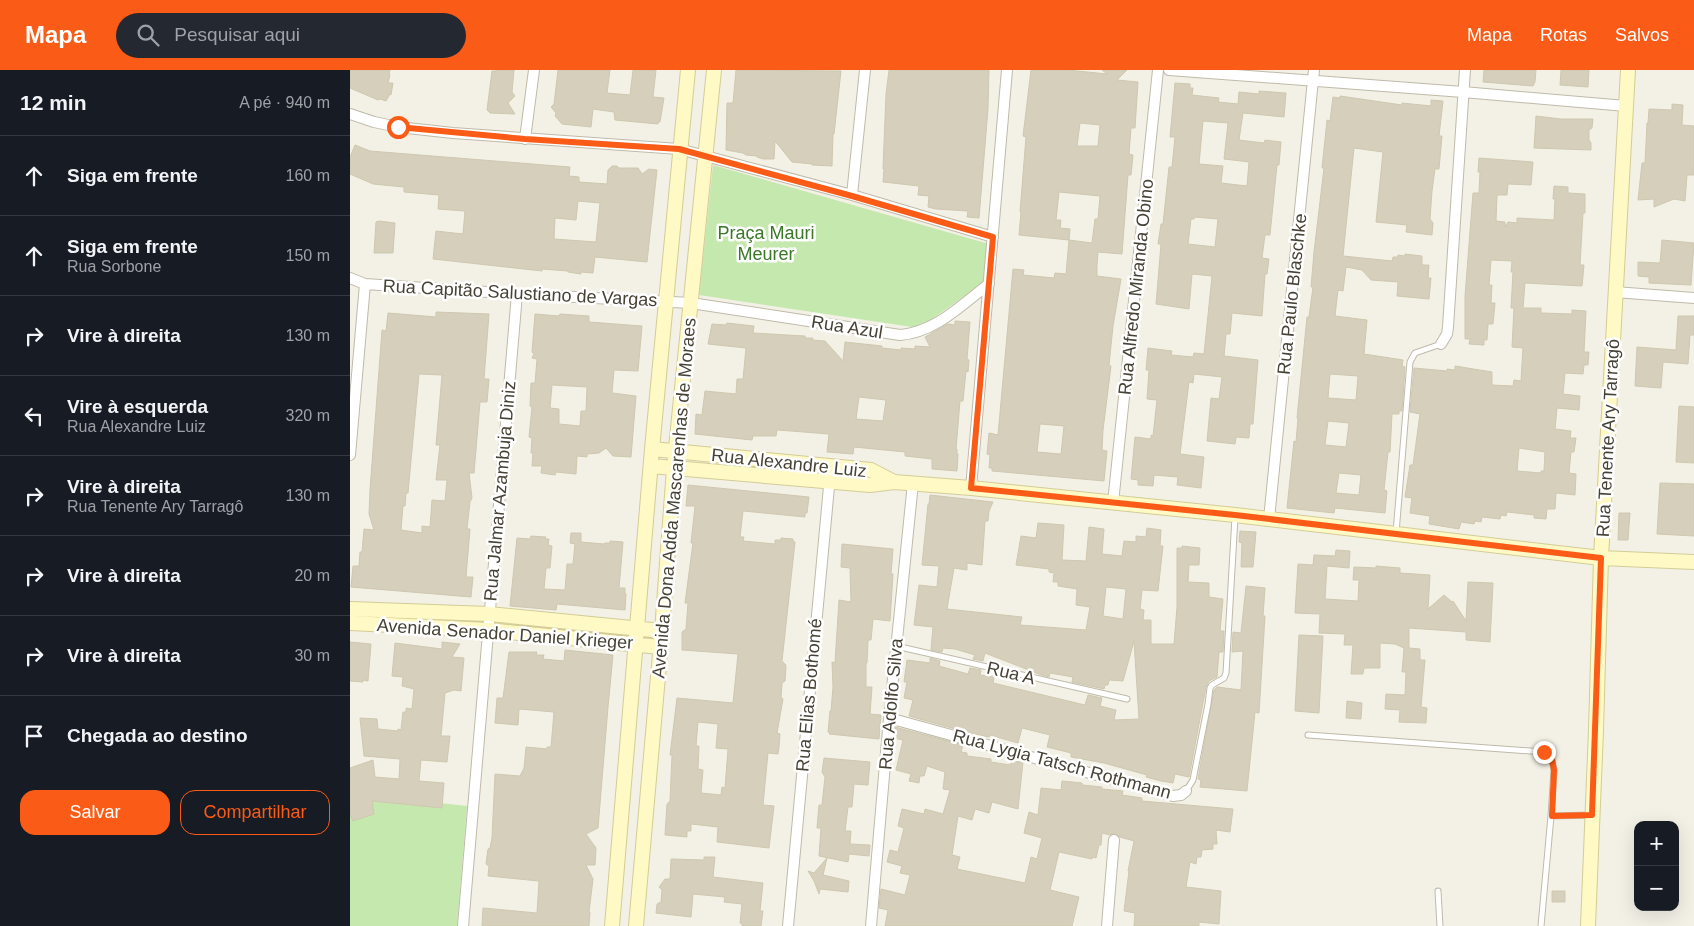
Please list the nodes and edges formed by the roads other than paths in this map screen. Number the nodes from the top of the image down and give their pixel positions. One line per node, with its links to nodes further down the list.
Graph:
1 (534, 70): 14 (street)
2 (688, 70): 15 (main road, Avenida Dona Adda Mascarenhas de Moraes)
3 (714, 70): 16 (main road, Avenida Dona Adda Mascarenhas de Moraes)
4 (865, 70): 17 (street)
5 (1007, 70): 18 (street)
6 (1158, 70): 38 (street, Rua Alfredo Miranda Obino)
7 (1169, 70): 10 (street)
8 (1465, 70): 11 (street)
9 (1628, 70): 12 (main road, Rua Tenente Ary Tarragô)
10 (1314, 75): 11 (street); 40 (street, Rua Paulo Blaschke)
11 (1463, 92): 12 (street); 27 (street)
12 (1626, 106): 22 (main road, Rua Tenente Ary Tarragô)
13 (350, 114): 14 (street)
14 (525, 139): 15 (street)
15 (679, 149): 16 (street); 25 (main road, Avenida Dona Adda Mascarenhas de Moraes)
16 (705, 155): 17 (street); 26 (main road, Avenida Dona Adda Mascarenhas de Moraes)
17 (852, 196): 18 (street)
18 (993, 237): 21 (street)
19 (350, 278): 20 (street, Rua Capitão Salustiano de Vargas)
20 (365, 284): 23 (street, Rua Capitão Salustiano de Vargas); 30 (street)
21 (989, 284): 26 (street, Rua Azul); 37 (street)
22 (1616, 292): 24 (street); 42 (main road, Rua Tenente Ary Tarragô)
23 (517, 294): 25 (street, Rua Capitão Salustiano de Vargas); 45 (street, Rua Jalmar Azambuja Diniz)
24 (1694, 298)
25 (666, 302): 26 (street, Rua Capitão Salustiano de Vargas); 28 (main road, Avenida Dona Adda Mascarenhas de Moraes)
26 (692, 303): 29 (main road, Avenida Dona Adda Mascarenhas de Moraes)
27 (1441, 344): 41 (lane)
28 (652, 449): 29 (main road, Rua Alexandre Luiz); 32 (main road, Avenida Dona Adda Mascarenhas de Moraes)
29 (676, 452): 31 (main road, Rua Alexandre Luiz); 33 (main road, Avenida Dona Adda Mascarenhas de Moraes)
30 (350, 455)
31 (831, 465): 34 (street, Rua Elias Bothomé); 35 (main road, Rua Alexandre Luiz)
32 (651, 466): 33 (main road, Rua Alexandre Luiz); 47 (main road, Avenida Dona Adda Mascarenhas de Moraes)
33 (674, 468): 34 (main road, Rua Alexandre Luiz); 49 (main road, Avenida Dona Adda Mascarenhas de Moraes)
34 (829, 481): 35 (main road, Rua Alexandre Luiz); 64 (street, Rua Elias Bothomé)
35 (894, 482): 36 (main road, Rua Alexandre Luiz)
36 (913, 483): 37 (main road, Rua Alexandre Luiz); 51 (street, Rua Adolfo Silva)
37 (971, 488): 38 (main road, Rua Alexandre Luiz)
38 (1113, 503): 39 (main road, Rua Alexandre Luiz)
39 (1235, 515): 40 (main road, Rua Alexandre Luiz); 56 (lane, Rua Lygia Tatsch Rothmann)
40 (1269, 519): 41 (main road, Rua Alexandre Luiz)
41 (1396, 533): 42 (main road, Rua Alexandre Luiz)
42 (1601, 558): 43 (main road, Rua Alexandre Luiz); 57 (main road, Rua Tenente Ary Tarragô)
43 (1694, 562)
44 (350, 609): 45 (main road, Avenida Senador Daniel Krieger)
45 (489, 614): 47 (main road, Avenida Senador Daniel Krieger); 48 (street, Rua Jalmar Azambuja Diniz)
46 (350, 623): 48 (main road, Avenida Senador Daniel Krieger)
47 (638, 628): 49 (main road, Avenida Senador Daniel Krieger); 50 (main road, Avenida Dona Adda Mascarenhas de Moraes)
48 (488, 630): 50 (main road, Avenida Senador Daniel Krieger); 61 (street, Rua Jalmar Azambuja Diniz)
49 (662, 631): 52 (main road, Avenida Dona Adda Mascarenhas de Moraes)
50 (637, 644): 52 (main road, Avenida Senador Daniel Krieger); 62 (main road, Avenida Dona Adda Mascarenhas de Moraes)
51 (896, 646): 53 (lane, Rua A); 54 (street, Rua Adolfo Silva)
52 (660, 647): 63 (main road, Avenida Dona Adda Mascarenhas de Moraes)
53 (1127, 699)
54 (889, 718): 56 (street, Rua Lygia Tatsch Rothmann); 65 (street, Rua Adolfo Silva)
55 (1308, 735): 58 (lane)
56 (1186, 791)
57 (1592, 815): 58 (lane); 69 (main road, Rua Tenente Ary Tarragô)
58 (1552, 816): 68 (lane)
59 (1114, 840): 66 (street)
60 (1438, 891): 67 (lane)
61 (463, 926)
62 (612, 926)
63 (636, 926)
64 (788, 926)
65 (871, 926)
66 (1107, 926)
67 (1440, 926)
68 (1541, 926)
69 (1588, 926)

